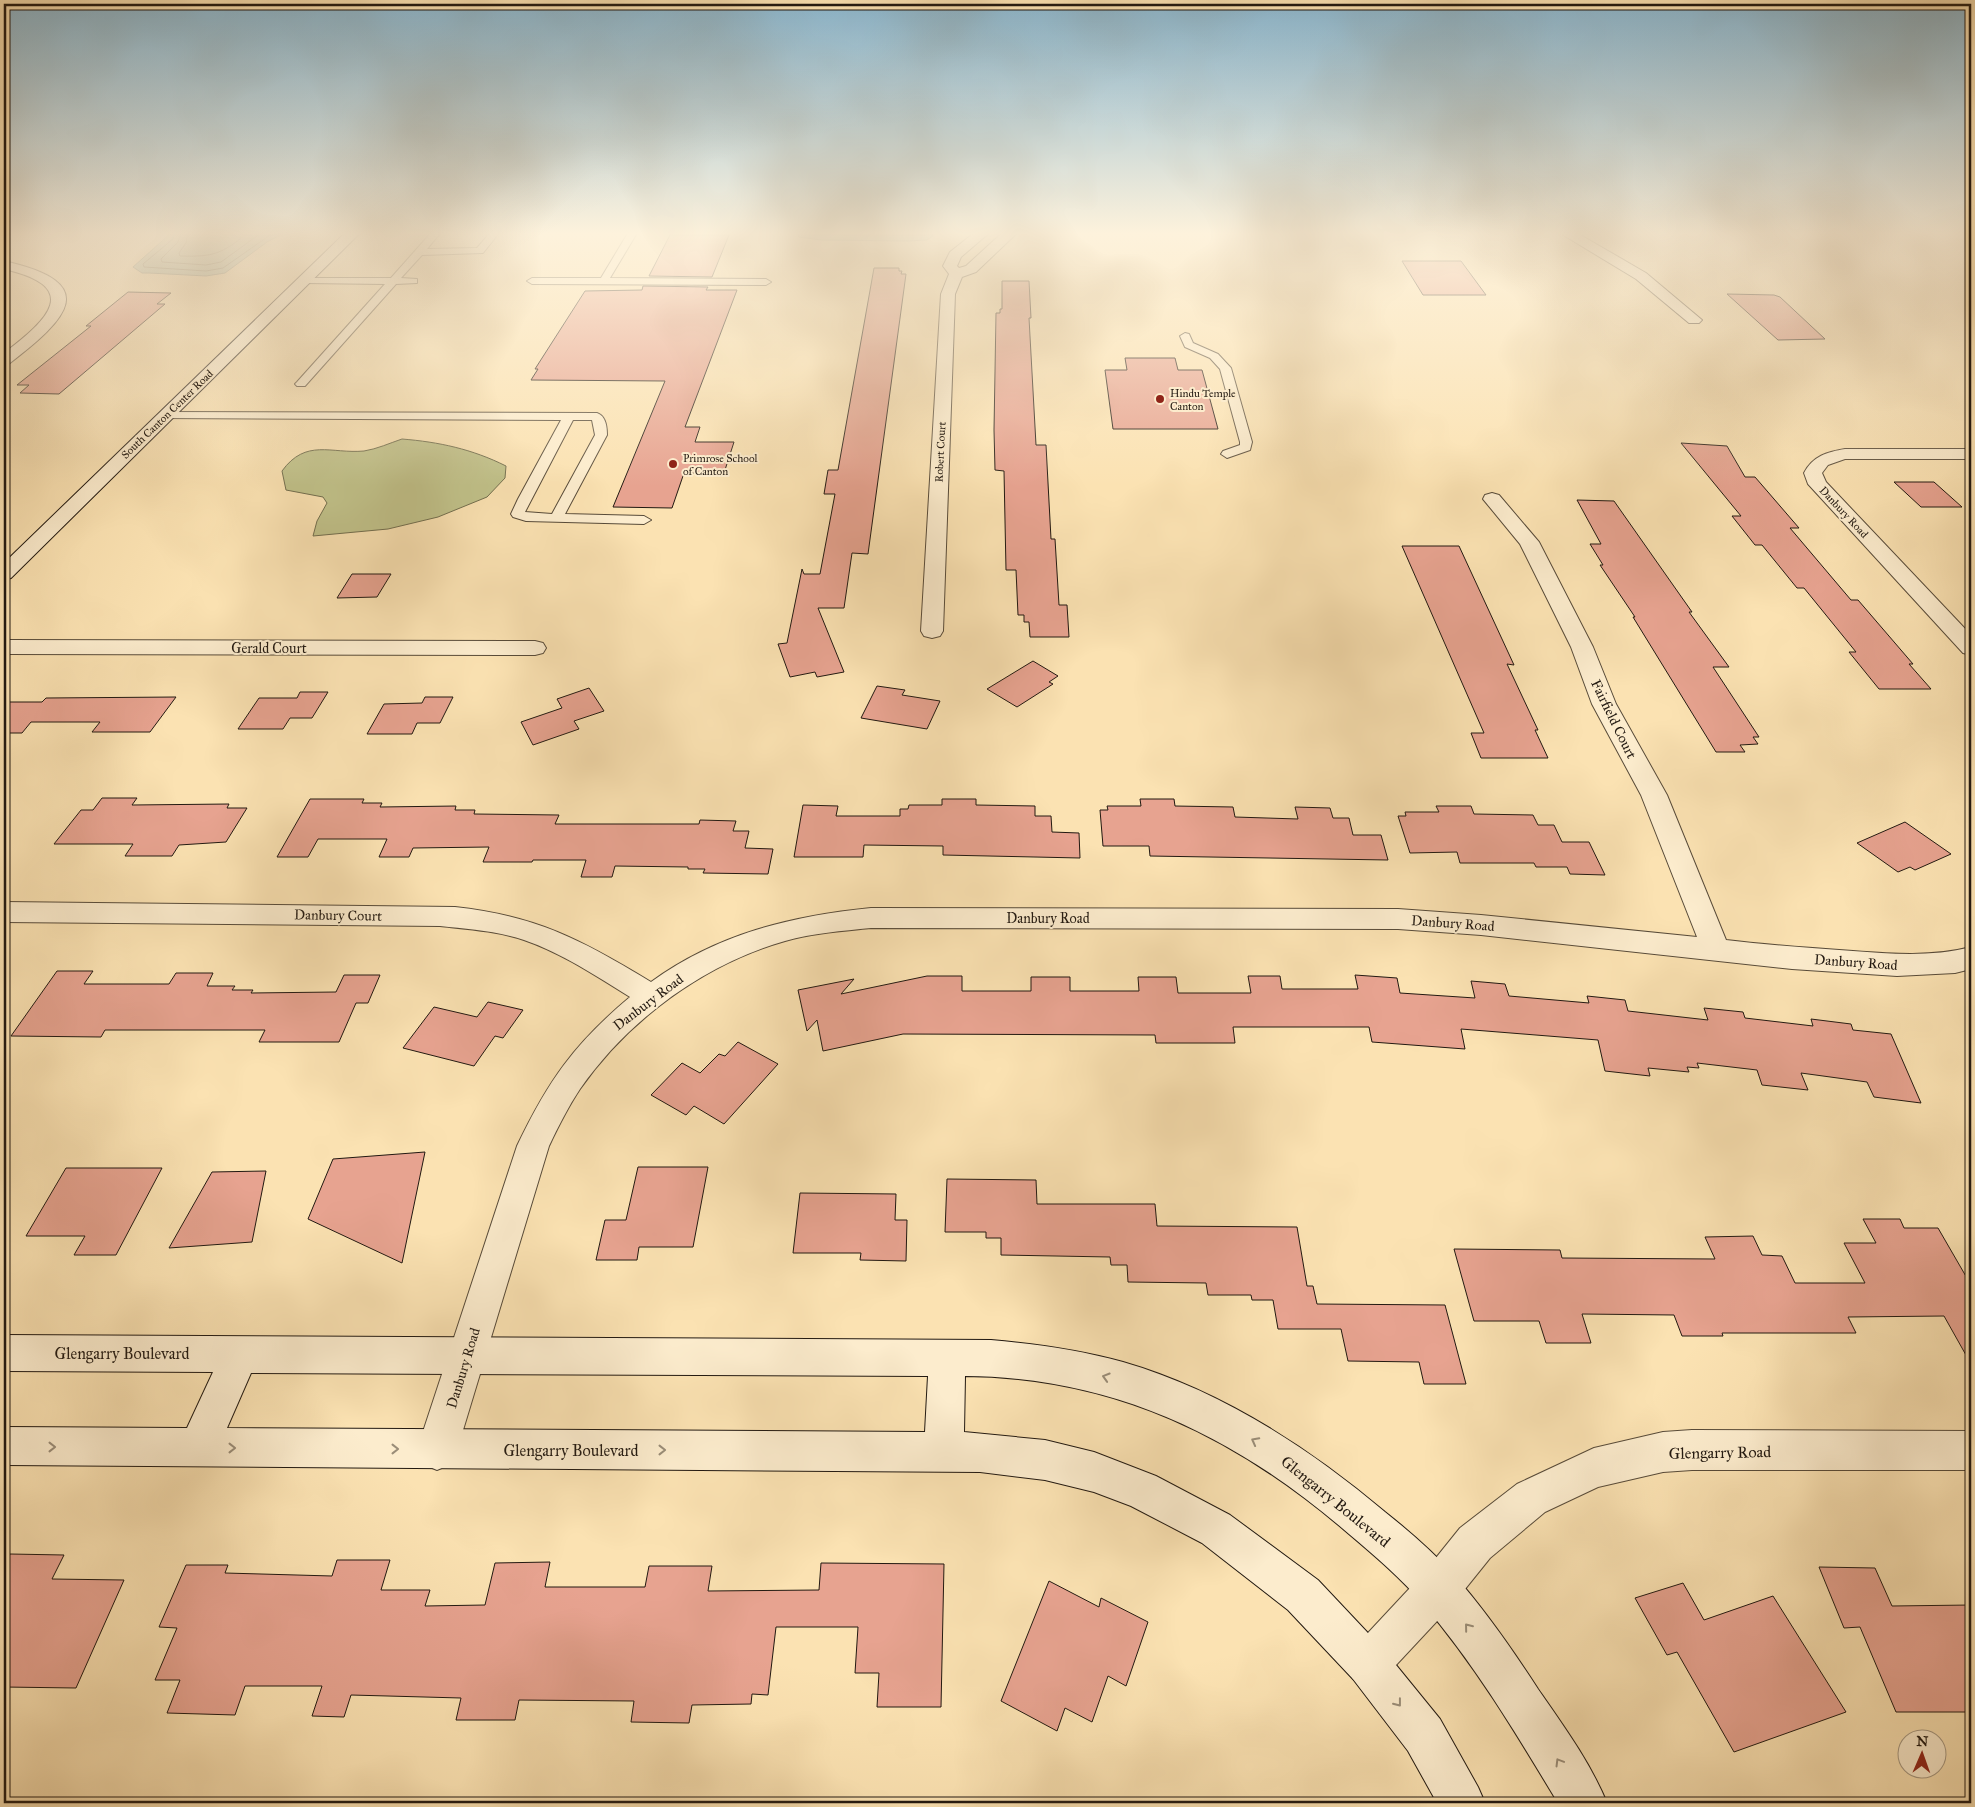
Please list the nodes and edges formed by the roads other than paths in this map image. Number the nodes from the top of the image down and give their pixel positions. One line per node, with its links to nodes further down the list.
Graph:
1 (54, 317): 8 (street)
2 (266, 317): 10 (street, South Canton Center Road)
3 (361, 317): 9 (lane)
4 (947, 317): 18 (street, Robert Court)
5 (1691, 317): 6 (street)
6 (1694, 320)
7 (1186, 336): 12 (lane)
8 (4, 360)
9 (301, 384)
10 (164, 416): 11 (lane); 17 (street, South Canton Center Road)
11 (569, 416): 15 (lane); 15 (lane)
12 (1226, 454)
13 (1971, 454): 21 (street, Danbury Road)
14 (1492, 499): 23 (street, Fairfield Court)
15 (556, 518): 16 (lane)
16 (644, 520)
17 (4, 574)
18 (932, 631)
19 (4, 647): 20 (street, Gerald Court)
20 (535, 648)
21 (1971, 648)
22 (4, 912): 25 (street, Danbury Court)
23 (1716, 950): 24 (street, Danbury Road); 25 (street, Danbury Road)
24 (1971, 958)
25 (653, 997): 28 (street, Danbury Road)
26 (4, 1352): 27 (street, Glengarry Boulevard)
27 (240, 1354): 28 (street, Glengarry Boulevard); 31 (street)
28 (467, 1356): 29 (street, Glengarry Boulevard); 32 (street, Danbury Road)
29 (947, 1358): 34 (street); 35 (street, Glengarry Boulevard, one-way to 29)
30 (4, 1446): 31 (street, Glengarry Boulevard, one-way to 31)
31 (198, 1448): 32 (street, Glengarry Boulevard, one-way to 32)
32 (437, 1450): 34 (street, Glengarry Boulevard, one-way to 34)
33 (1971, 1451): 35 (street, Glengarry Road)
34 (944, 1452): 36 (street, Glengarry Boulevard)
35 (1438, 1589): 36 (street, Glengarry Road); 38 (street, Glengarry Boulevard, one-way to 35)
36 (1368, 1664): 37 (street, Glengarry Boulevard, one-way to 37)
37 (1462, 1803)
38 (1584, 1803)

